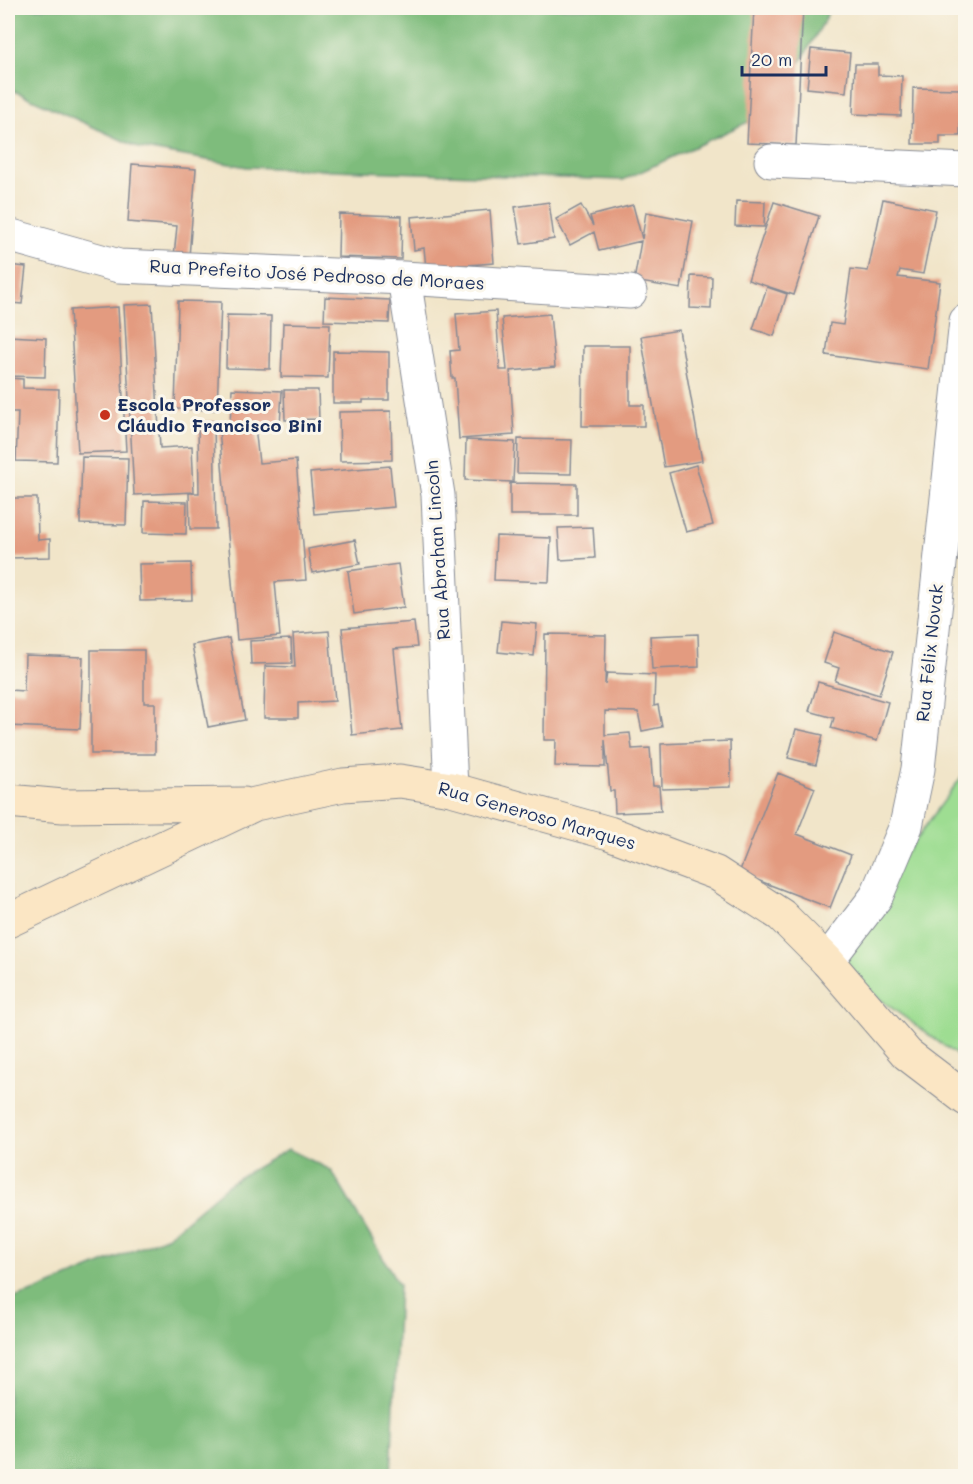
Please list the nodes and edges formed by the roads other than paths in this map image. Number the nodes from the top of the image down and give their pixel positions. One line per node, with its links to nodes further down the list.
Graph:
1 (771, 161): 2 (street)
2 (966, 170)
3 (8, 235): 4 (street, Rua Prefeito José Pedroso de Moraes)
4 (404, 278): 5 (street, Rua Prefeito José Pedroso de Moraes); 7 (street, Rua Abrahan Lincoln)
5 (630, 292)
6 (966, 321): 11 (street, Rua Félix Novak)
7 (451, 789): 9 (street, Rua Generoso Marques); 11 (street, Rua Generoso Marques)
8 (8, 801): 9 (street)
9 (255, 804): 10 (street, Rua Generoso Marques)
10 (8, 921)
11 (827, 961): 12 (street, Rua Generoso Marques)
12 (966, 1099)

